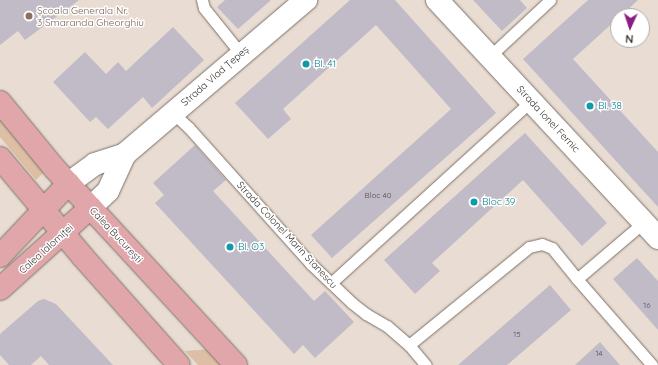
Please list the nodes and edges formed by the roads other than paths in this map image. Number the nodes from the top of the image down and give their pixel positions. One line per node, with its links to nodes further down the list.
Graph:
1 (202, 0): 5 (lane)
2 (306, 0): 5 (street, Strada Vlad Țepeș)
3 (437, 0): 6 (street, Strada Ionel Fernic)
4 (550, 0): 6 (lane)
5 (241, 54): 9 (street, Strada Vlad Țepeș)
6 (490, 56): 7 (street, Strada Ionel Fernic)
7 (531, 101): 15 (street, Strada Ionel Fernic); 19 (lane)
8 (0, 102): 12 (main road, Calea București)
9 (173, 113): 10 (street, Strada Vlad Țepeș); 19 (lane, Strada Colonel Marin Stanescu)
10 (126, 154): 12 (street, Strada Vlad Țepeș); 13 (street, Strada Vlad Țepeș)
11 (0, 158): 14 (main road)
12 (69, 183): 13 (main road, Calea București); 14 (main road)
13 (91, 207): 16 (main road, Calea Ialomiței); 23 (main road, Calea București)
14 (44, 210): 16 (main road); 17 (main road)
15 (651, 230): 18 (lane)
16 (64, 233): 20 (main road, Calea Ialomiței); 22 (main road)
17 (0, 256)
18 (577, 279): 21 (lane); 25 (lane)
19 (331, 283): 21 (lane, Strada Colonel Marin Stanescu)
20 (0, 289)
21 (409, 345): 24 (lane, Strada Colonel Marin Stanescu)
22 (179, 365)
23 (236, 365)
24 (426, 365)
25 (652, 365)

